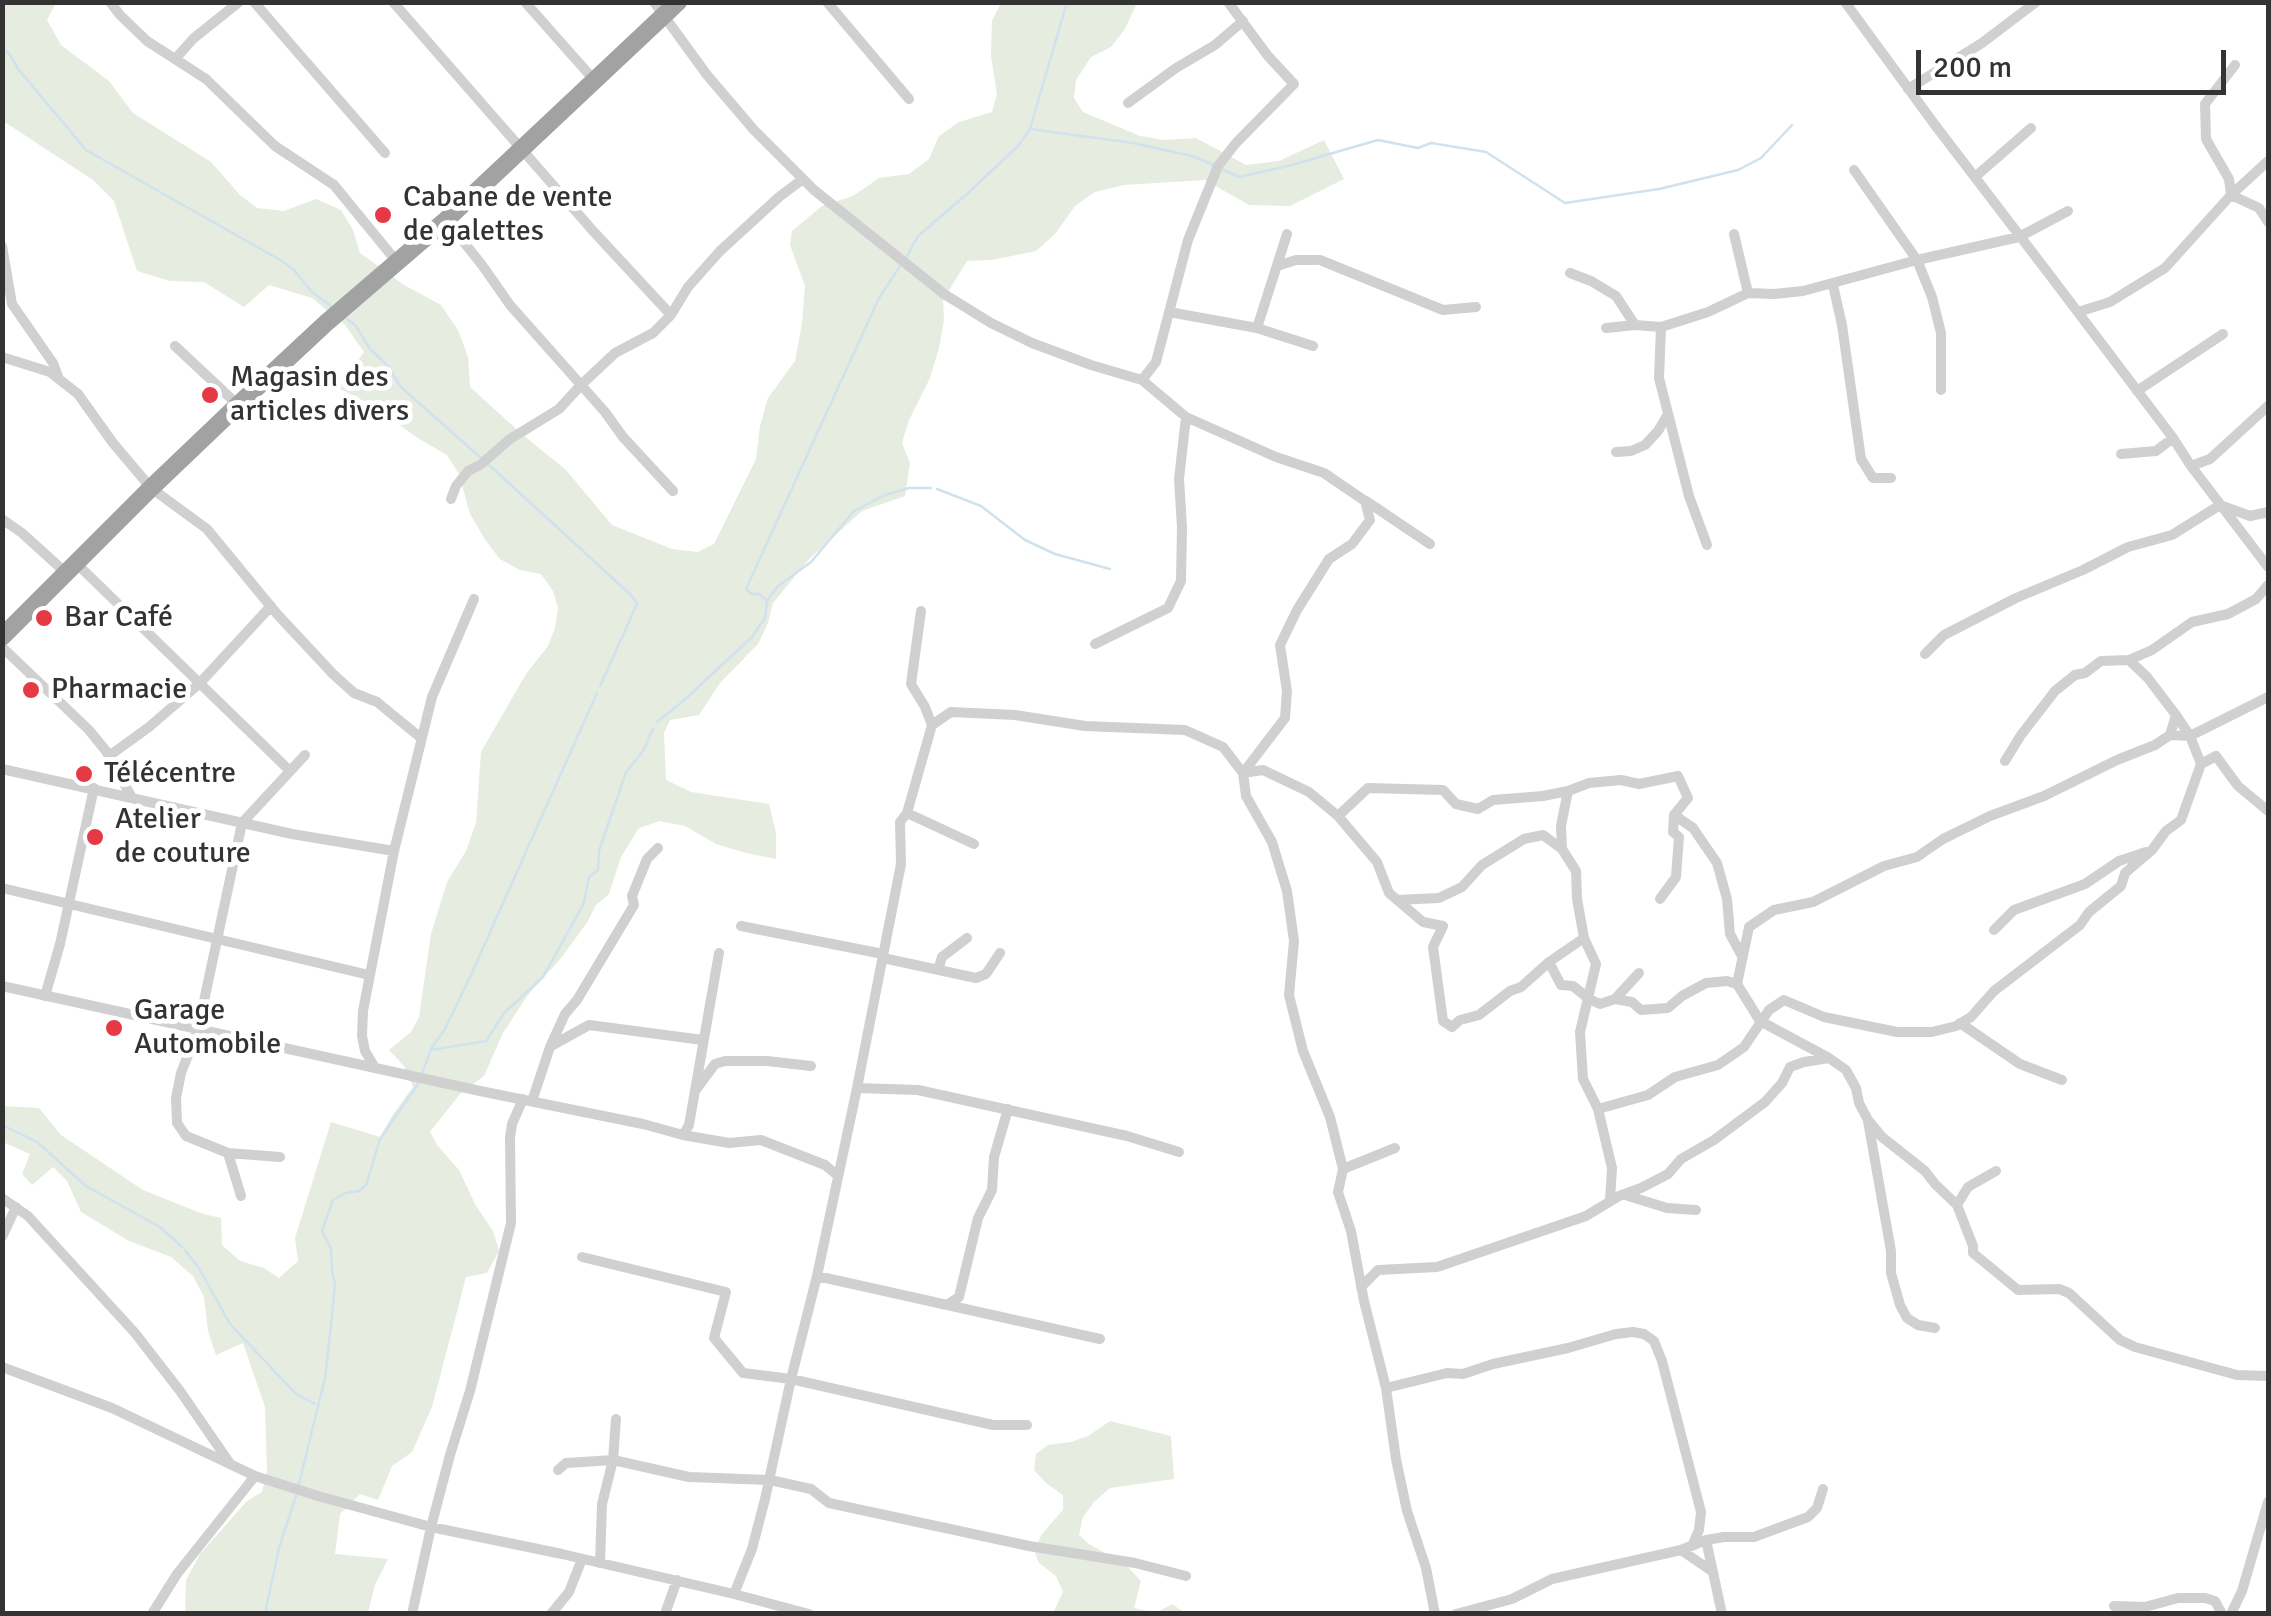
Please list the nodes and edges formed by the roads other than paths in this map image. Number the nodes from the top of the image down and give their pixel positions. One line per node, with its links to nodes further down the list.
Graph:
1 (110, 2): 12 (street)
2 (239, 2): 12 (street)
3 (254, 2): 20 (street)
4 (393, 2): 19 (street)
5 (525, 2): 14 (street)
6 (826, 2): 16 (street)
7 (1228, 2): 11 (street)
8 (1845, 2): 15 (street)
9 (2036, 2): 15 (street)
10 (665, 7): 14 (highway); 24 (street)
11 (1242, 22): 17 (street); 41 (street)
12 (175, 59): 34 (street)
13 (2235, 65): 25 (street)
14 (596, 81): 19 (highway)
15 (1908, 88): 23 (street)
16 (909, 99)
17 (1128, 103)
18 (2031, 128): 23 (street)
19 (522, 150): 27 (highway); 43 (street)
20 (385, 153)
21 (2268, 160): 25 (street)
22 (1854, 170): 33 (street)
23 (1975, 176): 31 (street)
24 (803, 179): 43 (street); 53 (street)
25 (2231, 195): 28 (street); 42 (street)
26 (2068, 212): 31 (street)
27 (446, 220): 34 (highway); 54 (street)
28 (2268, 222)
29 (1287, 234): 35 (street)
30 (1734, 234): 39 (street)
31 (2019, 237): 33 (street); 42 (street)
32 (2, 246): 36 (street)
33 (1917, 260): 38 (street); 55 (street)
34 (398, 262): 57 (highway)
35 (1277, 266): 40 (street); 46 (street)
36 (5, 267): 52 (street)
37 (1570, 273): 44 (street)
38 (1833, 284): 39 (street); 65 (street)
39 (1748, 293): 45 (street)
40 (1476, 307)
41 (1169, 312): 46 (street); 53 (street)
42 (2078, 312): 56 (street)
43 (671, 315): 54 (street)
44 (1634, 325): 45 (street); 47 (street)
45 (1661, 327): 59 (street)
46 (1257, 328): 50 (street)
47 (1606, 328)
48 (2223, 334): 56 (street)
49 (176, 346): 57 (street)
50 (1313, 346)
51 (2, 357): 52 (street)
52 (60, 380): 66 (street)
53 (1142, 380): 60 (street)
54 (580, 385): 67 (street); 68 (street)
55 (1941, 390)
56 (2137, 391): 61 (street)
57 (238, 405): 66 (highway)
58 (2268, 406): 64 (street)
59 (1668, 414): 62 (street); 74 (street)
60 (1186, 416): 69 (street); 82 (street)
61 (2173, 438): 63 (street); 64 (street)
62 (1616, 452)
63 (2121, 454)
64 (2190, 466): 70 (street)
65 (1891, 478)
66 (151, 488): 76 (highway); 79 (street)
67 (673, 491)
68 (451, 499)
69 (1365, 501): 73 (street); 101 (street)
70 (2220, 505): 71 (street); 75 (street); 85 (street)
71 (2268, 512)
72 (2, 519): 76 (street)
73 (1430, 544)
74 (1706, 545)
75 (2268, 567)
76 (71, 568): 81 (highway); 88 (street)
77 (2268, 586): 84 (street)
78 (474, 599): 94 (street)
79 (270, 606): 88 (street); 94 (street)
80 (921, 612): 91 (street)
81 (2, 637)
82 (1095, 644)
83 (2, 647): 95 (street)
84 (2152, 650): 86 (street); 87 (street)
85 (1925, 654)
86 (2129, 660): 87 (street); 97 (street)
87 (2148, 676): 90 (street)
88 (199, 684): 95 (street); 100 (street)
89 (2268, 697): 93 (street)
90 (2176, 716): 92 (street); 93 (street)
91 (932, 725): 101 (street); 106 (street)
92 (2170, 736): 93 (street); 123 (street)
93 (2190, 736): 98 (street)
94 (421, 738): 116 (street)
95 (109, 756): 104 (street)
96 (305, 756): 100 (street)
97 (2004, 761)
98 (2201, 764): 105 (street); 115 (street)
99 (2, 769): 102 (street)
100 (290, 771): 109 (street)
101 (1243, 773): 108 (street); 161 (street)
102 (94, 788): 104 (street); 120 (street)
103 (1568, 791): 107 (street); 108 (street); 114 (street)
104 (132, 796): 109 (street)
105 (2268, 811)
106 (907, 814): 112 (street); 130 (street)
107 (1674, 815): 110 (street); 111 (street)
108 (1338, 816): 119 (street)
109 (242, 822): 116 (street); 125 (street)
110 (1693, 828): 111 (street); 121 (street)
111 (1679, 837): 118 (street)
112 (974, 844)
113 (658, 848): 145 (street)
114 (1562, 849): 119 (street); 127 (street)
115 (2152, 850): 124 (street); 142 (street)
116 (394, 851): 135 (street)
117 (2, 888): 120 (street)
118 (1660, 899)
119 (1397, 900): 132 (street)
120 (68, 904): 125 (street); 138 (street)
121 (1727, 916): 123 (street); 131 (street)
122 (741, 926): 130 (street)
123 (1749, 926): 131 (street)
124 (1994, 930)
125 (218, 938): 135 (street); 143 (street)
126 (967, 938): 133 (street)
127 (1584, 938): 132 (street); 140 (street)
128 (720, 953): 144 (street)
129 (1000, 953): 133 (street)
130 (883, 956): 133 (street); 150 (street)
131 (1743, 957): 136 (street)
132 (1549, 962): 140 (street)
133 (938, 970)
134 (1639, 973): 139 (street)
135 (370, 975): 148 (street)
136 (1737, 984): 139 (street); 141 (street)
137 (2, 986): 138 (street)
138 (45, 996): 143 (street)
139 (1615, 998): 140 (street)
140 (1589, 999): 154 (street)
141 (1760, 1022): 142 (street); 146 (street); 154 (street)
142 (1960, 1023): 149 (street)
143 (198, 1029): 148 (street); 159 (street)
144 (702, 1040): 145 (street); 151 (street)
145 (550, 1047): 152 (street)
146 (1829, 1058): 155 (street); 166 (street)
147 (810, 1066): 151 (street)
148 (375, 1067): 152 (street)
149 (2062, 1080)
150 (857, 1088): 153 (street); 163 (street)
151 (694, 1092): 156 (street)
152 (528, 1100): 156 (street); 192 (street)
153 (1008, 1109): 158 (street); 176 (street)
154 (1598, 1109): 166 (street)
155 (1868, 1120): 168 (street); 177 (street)
156 (683, 1134): 163 (street)
157 (1396, 1148): 161 (street)
158 (1179, 1152)
159 (228, 1153): 160 (street); 164 (street)
160 (280, 1158)
161 (1343, 1168): 172 (street)
162 (1996, 1171): 168 (street)
163 (838, 1176): 174 (street)
164 (241, 1196)
165 (2, 1198): 167 (street)
166 (1614, 1199): 169 (street); 173 (street)
167 (16, 1206): 170 (street); 186 (street)
168 (1957, 1206): 180 (street)
169 (1696, 1210)
170 (2, 1237)
171 (582, 1257): 181 (street)
172 (1355, 1257): 173 (street); 175 (street)
173 (1378, 1270): 175 (street)
174 (817, 1276): 176 (street); 181 (street)
175 (1361, 1287): 182 (street)
176 (948, 1306): 178 (street)
177 (1935, 1328)
178 (1100, 1339)
179 (2, 1367): 186 (street)
180 (2268, 1376)
181 (790, 1379): 184 (street); 189 (street)
182 (1386, 1388): 194 (street); 207 (street)
183 (616, 1420): 185 (street)
184 (1027, 1425)
185 (613, 1460): 187 (street); 189 (street); 196 (street)
186 (230, 1463): 188 (street)
187 (558, 1470)
188 (256, 1476): 192 (street); 202 (street)
189 (770, 1480): 198 (street); 200 (street)
190 (1823, 1490): 193 (street)
191 (2268, 1502): 211 (street)
192 (431, 1527): 195 (street); 203 (street)
193 (1706, 1540): 194 (street); 197 (street)
194 (1686, 1548): 197 (street); 208 (street)
195 (582, 1558): 196 (street); 204 (street)
196 (600, 1563): 199 (street)
197 (1713, 1572): 209 (street)
198 (1186, 1576)
199 (677, 1580): 200 (street); 205 (street)
200 (734, 1594): 206 (street)
201 (2114, 1606): 210 (street)
202 (152, 1614)
203 (412, 1614)
204 (551, 1614)
205 (665, 1614)
206 (809, 1614)
207 (1435, 1614)
208 (1456, 1614)
209 (1722, 1614)
210 (2222, 1614)
211 (2231, 1614)

